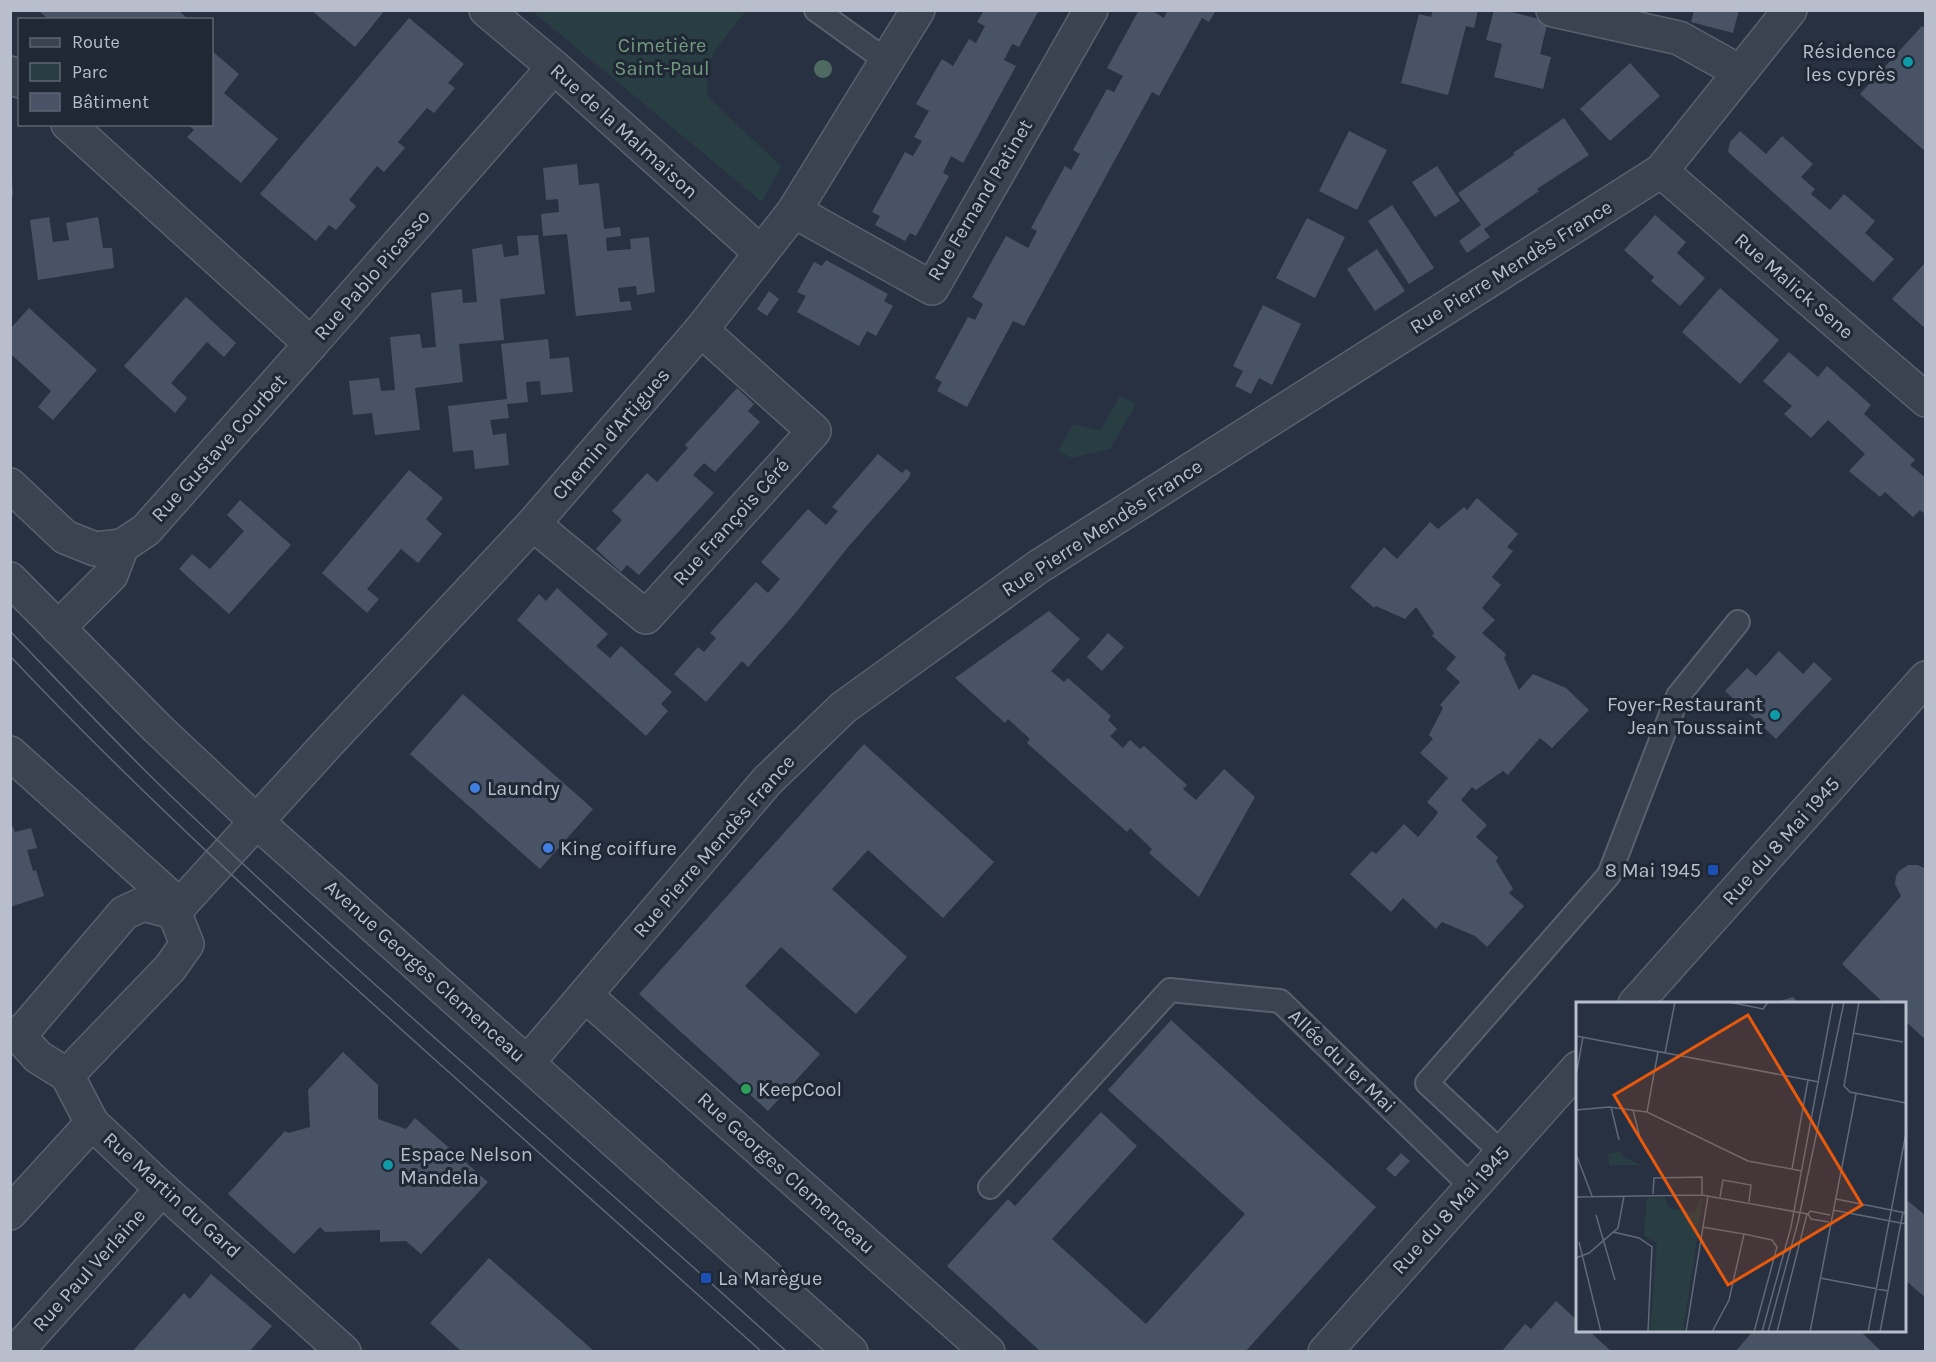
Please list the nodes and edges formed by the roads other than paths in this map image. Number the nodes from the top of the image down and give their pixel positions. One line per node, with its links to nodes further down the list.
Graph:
1 (486, 10): 8 (street, Rue de la Malmaison)
2 (816, 10): 7 (lane)
3 (918, 10): 7 (street, Chemin d'Artigues)
4 (1091, 10): 12 (street, Rue Fernand Patinet)
5 (1553, 10): 9 (street)
6 (1790, 10): 9 (street, Rue Pierre Mendès France)
7 (887, 61): 12 (street, Chemin d'Artigues)
8 (554, 67): 13 (street, Rue de la Malmaison); 15 (street, Rue Pablo Picasso)
9 (1740, 72): 11 (street, Rue Pierre Mendès France)
10 (70, 126): 15 (street, Rue Pablo Picasso)
11 (1661, 171): 16 (street, Rue Malick Sene); 27 (street, Rue Pierre Mendès France)
12 (794, 211): 13 (street, Chemin d'Artigues)
13 (761, 253): 14 (street, Chemin d'Artigues)
14 (701, 330): 18 (street, Chemin d'Artigues); 18 (street, Rue François Céré)
15 (311, 344): 19 (street, Rue Gustave Courbet)
16 (1926, 400)
17 (10, 485): 19 (street)
18 (533, 524): 25 (street, Chemin d'Artigues)
19 (122, 546): 22 (street)
20 (10, 579): 22 (street, Avenue Georges Clemenceau)
21 (1738, 622): 34 (lane)
22 (57, 628): 25 (street, Avenue Georges Clemenceau)
23 (1926, 678): 28 (street, Rue du 8 Mai 1945)
24 (10, 753): 26 (street)
25 (257, 822): 26 (street, Chemin d'Artigues); 30 (street, Avenue Georges Clemenceau)
26 (177, 909): 29 (street); 32 (street)
27 (585, 995): 30 (street, Rue Pierre Mendès France); 42 (street, Rue Georges Clemenceau)
28 (1637, 1002)
29 (15, 1035): 32 (street)
30 (527, 1063): 41 (street, Avenue Georges Clemenceau)
31 (1576, 1070): 34 (street, Rue du 8 Mai 1945)
32 (67, 1075): 33 (street, Rue Martin du Gard)
33 (92, 1122): 37 (street, Rue Martin du Gard); 38 (street)
34 (1502, 1153): 36 (street, Rue du 8 Mai 1945)
35 (990, 1186): 36 (lane, Allée du 1er Mai)
36 (1472, 1187): 43 (street, Rue du 8 Mai 1945)
37 (162, 1188): 39 (street, Rue Paul Verlaine); 40 (street, Rue Martin du Gard)
38 (10, 1213)
39 (16, 1352)
40 (344, 1352)
41 (851, 1352)
42 (988, 1352)
43 (1325, 1352)

